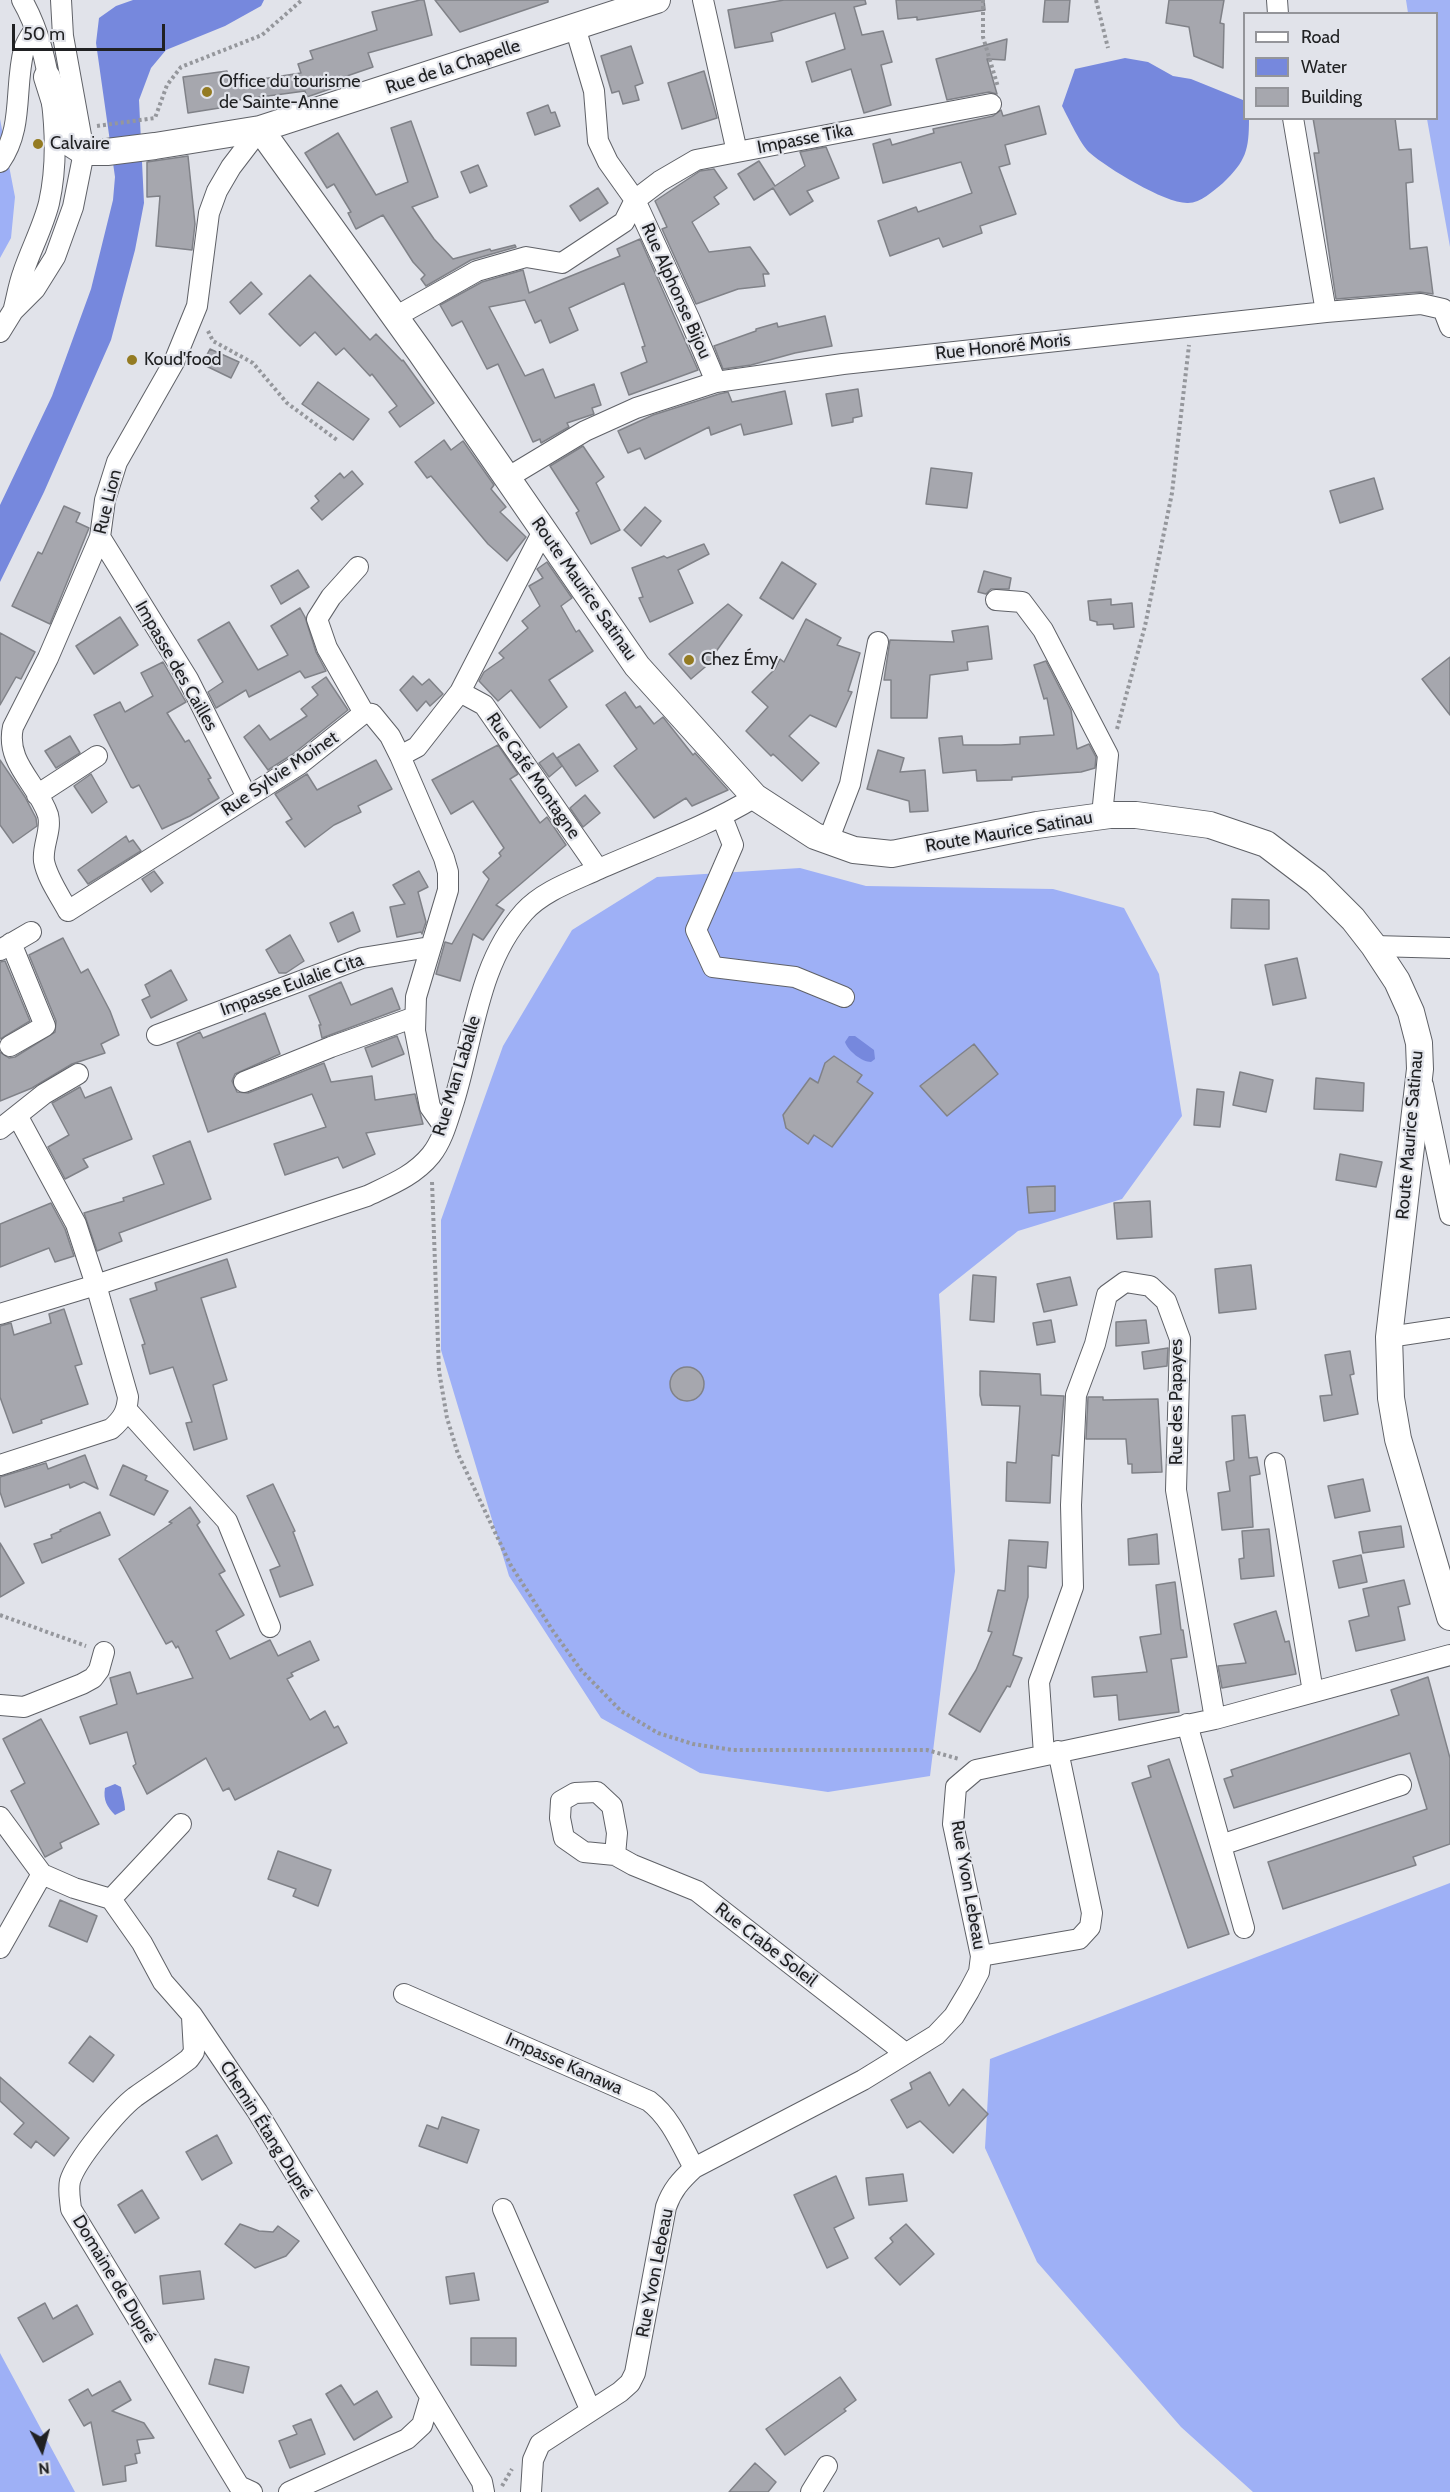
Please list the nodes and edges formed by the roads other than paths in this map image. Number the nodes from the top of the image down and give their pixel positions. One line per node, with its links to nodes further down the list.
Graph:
1 (22, 0): 7 (street)
2 (61, 0): 12 (street)
3 (657, 0): 5 (main road, Rue de la Chapelle)
4 (703, 0): 13 (street, Impasse Tika)
5 (607, 8): 6 (main road, Rue de la Chapelle)
6 (575, 27): 11 (main road, Rue de la Chapelle); 15 (street, Rue Alphonse Bijou)
7 (34, 28): 8 (street); 14 (street)
8 (47, 77): 12 (main road); 16 (street)
9 (990, 104): 13 (street, Impasse Tika)
10 (1293, 120): 17 (street)
11 (260, 129): 12 (main road, Rue de la Chapelle); 18 (main road, Route Maurice Satinau); 24 (street, Rue Lion)
12 (95, 152): 16 (street)
13 (737, 152): 15 (street)
14 (0, 162)
15 (635, 200): 18 (street); 21 (street, Rue Alphonse Bijou)
16 (13, 311): 20 (street)
17 (1326, 312): 19 (street, Rue Honoré Moris); 21 (street, Rue Honoré Moris)
18 (395, 317): 22 (main road, Route Maurice Satinau)
19 (1447, 318)
20 (0, 332)
21 (716, 382): 22 (street, Rue Honoré Moris)
22 (507, 478): 23 (main road, Route Maurice Satinau)
23 (543, 531): 28 (street); 33 (main road, Route Maurice Satinau)
24 (100, 537): 32 (street, Rue Lion); 34 (street, Impasse des Cailles)
25 (358, 567): 29 (street)
26 (996, 600): 35 (street)
27 (878, 642): 37 (street)
28 (460, 692): 31 (street); 38 (street, Rue Café Montagne)
29 (364, 713): 31 (street); 34 (street, Rue Sylvie Moinet)
30 (97, 756): 32 (street)
31 (400, 756): 42 (street)
32 (37, 795): 39 (street, Rue Lion)
33 (755, 796): 36 (street, Rue Man Laballe); 37 (main road, Route Maurice Satinau)
34 (247, 797): 39 (street, Rue Sylvie Moinet)
35 (1102, 815): 37 (main road, Route Maurice Satinau); 43 (main road, Route Maurice Satinau)
36 (722, 817): 38 (street, Rue Man Laballe); 45 (street)
37 (828, 841)
38 (598, 869): 53 (street, Rue Man Laballe)
39 (68, 911)
40 (31, 932): 41 (street)
41 (5, 946): 48 (street)
42 (430, 946): 46 (street); 47 (street, Impasse Eulalie Cita)
43 (1374, 946): 44 (street); 49 (main road, Route Maurice Satinau)
44 (1450, 948)
45 (844, 997)
46 (415, 1017): 51 (street); 53 (street)
47 (157, 1035)
48 (10, 1046)
49 (1420, 1069): 55 (street); 59 (main road, Route Maurice Satinau)
50 (78, 1074): 52 (street)
51 (244, 1082)
52 (18, 1117): 54 (street); 56 (street)
53 (445, 1128): 56 (street, Rue Man Laballe)
54 (0, 1129)
55 (1450, 1215)
56 (96, 1286): 57 (street, Rue Man Laballe); 60 (street)
57 (0, 1314)
58 (1450, 1328): 59 (street)
59 (1389, 1337): 63 (main road, Route Maurice Satinau)
60 (127, 1410): 62 (street); 64 (street)
61 (1275, 1463): 67 (street)
62 (0, 1465)
63 (1450, 1617)
64 (270, 1627)
65 (104, 1652): 68 (street)
66 (1450, 1654): 67 (street)
67 (1313, 1692): 69 (street)
68 (0, 1705)
69 (1215, 1719): 70 (street); 71 (street, Rue des Papayes)
70 (1187, 1724): 71 (street); 75 (street)
71 (1051, 1752): 81 (street, Rue Yvon Lebeau); 81 (street, Rue des Papayes)
72 (1401, 1785): 75 (street)
73 (0, 1817): 77 (street)
74 (181, 1824): 78 (street)
75 (1221, 1845): 79 (street)
76 (615, 1855): 84 (street, Rue Crabe Soleil)
77 (42, 1874): 78 (street); 80 (street)
78 (111, 1899): 83 (street, Chemin Étang Dupré)
79 (1244, 1928)
80 (0, 1948)
81 (981, 1956): 84 (street, Rue Yvon Lebeau)
82 (405, 1994): 85 (street, Impasse Kanawa)
83 (192, 2015): 87 (street, Chemin Étang Dupré); 90 (street, Domaine de Dupré)
84 (905, 2053): 85 (street, Rue Yvon Lebeau)
85 (694, 2168): 88 (street, Rue Yvon Lebeau)
86 (503, 2209): 88 (street)
87 (430, 2398): 91 (street); 92 (street, Chemin Étang Dupré)
88 (591, 2409): 93 (street, Rue Yvon Lebeau)
89 (827, 2466): 94 (street)
90 (252, 2492)
91 (289, 2492)
92 (484, 2492)
93 (531, 2492)
94 (811, 2492)

